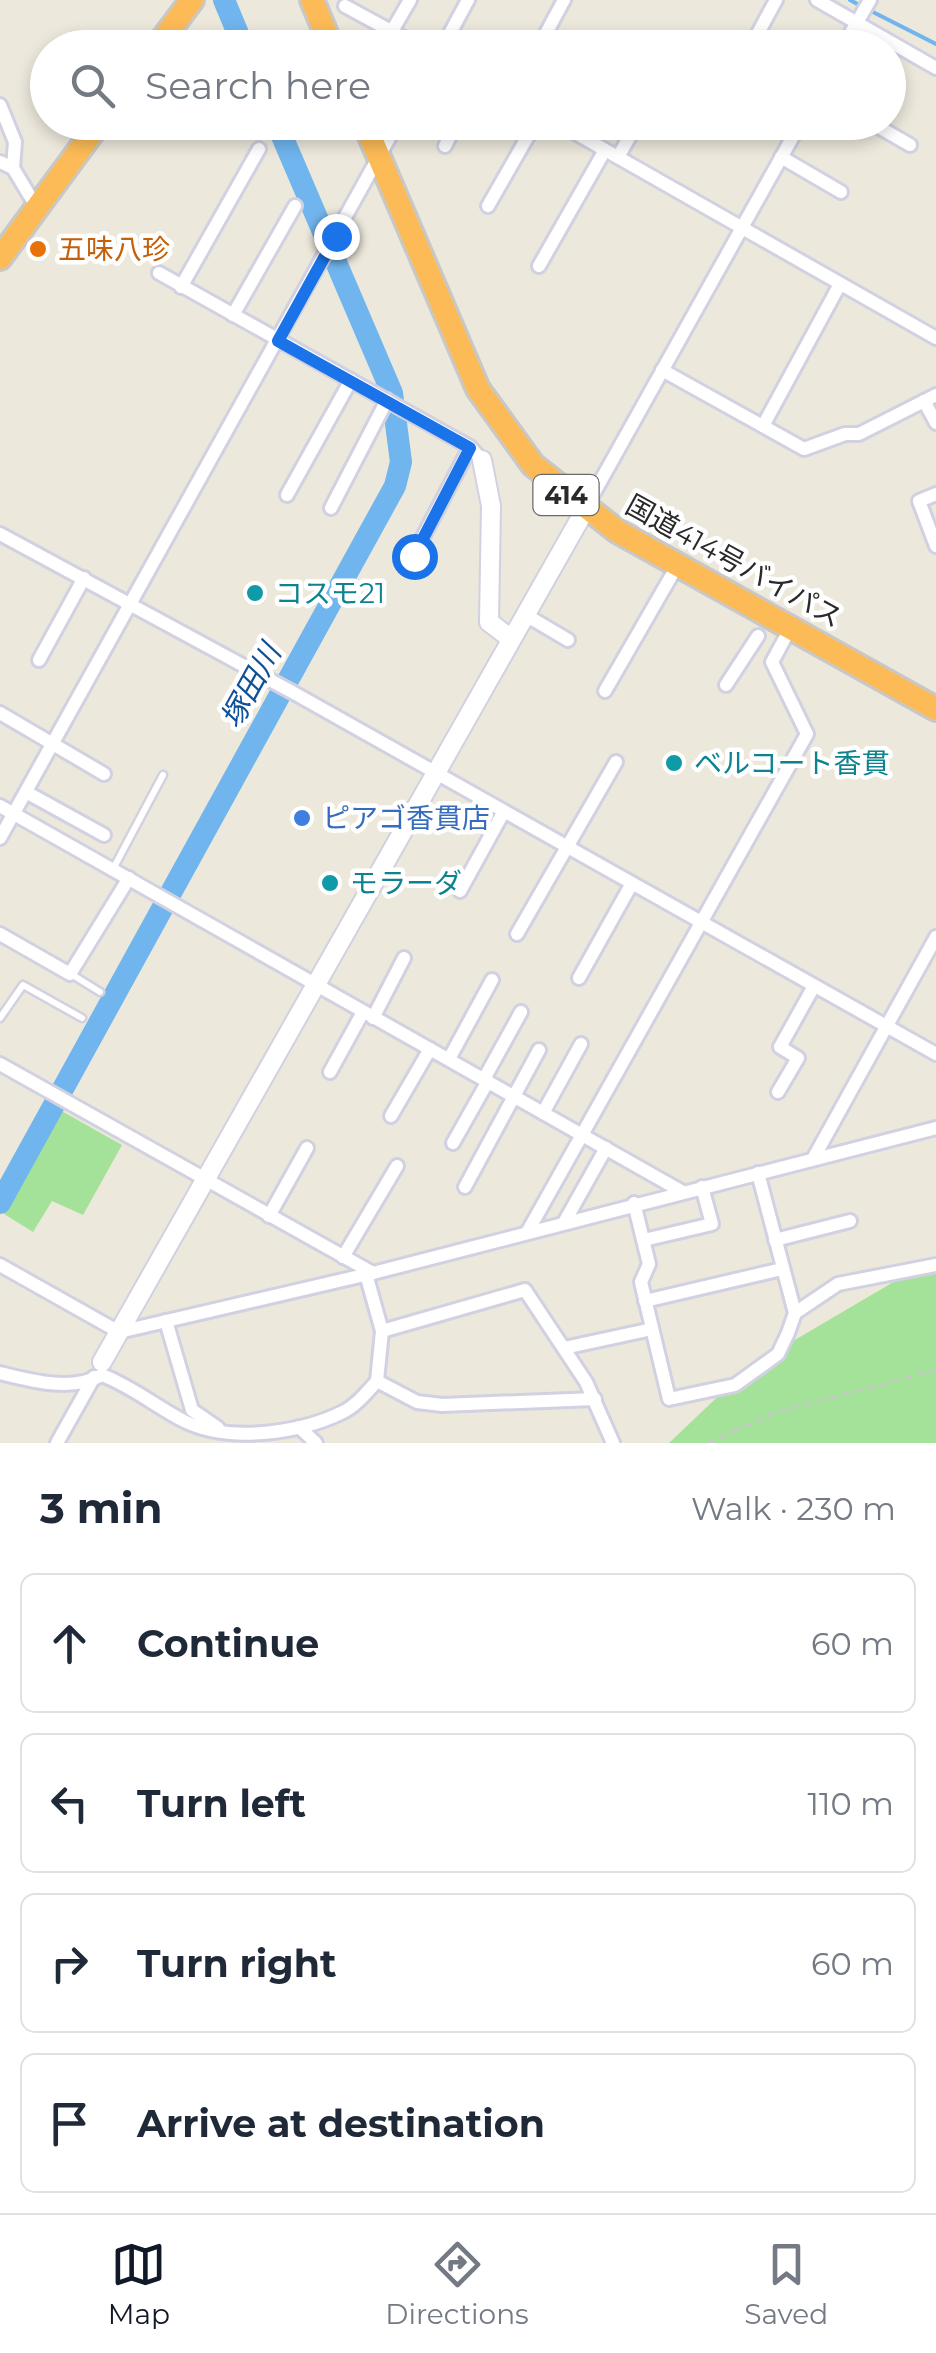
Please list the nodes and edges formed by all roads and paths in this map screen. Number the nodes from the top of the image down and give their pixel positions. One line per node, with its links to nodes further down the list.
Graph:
1 (192, 0): 11 (highway)
2 (312, 0): 12 (highway)
3 (410, 0): 14 (street)
4 (468, 0): 15 (street)
5 (564, 0): 16 (street)
6 (776, 0): 17 (street)
7 (817, 0): 10 (street)
8 (870, 0): 10 (street)
9 (344, 6): 13 (street)
10 (858, 19): 18 (street); 19 (street)
11 (170, 30)
12 (324, 30)
13 (390, 30)
14 (393, 30)
15 (452, 30)
16 (548, 30)
17 (760, 30)
18 (852, 30)
19 (876, 30)
20 (906, 49): 21 (street)
21 (936, 68)
22 (0, 105): 39 (street)
23 (87, 140): 43 (highway)
24 (371, 140): 36 (highway, 国道414号バイパス / 414)
25 (387, 140): 36 (street)
26 (448, 140): 33 (street)
27 (526, 140): 42 (street)
28 (587, 140): 35 (street)
29 (628, 140): 38 (street)
30 (791, 140): 37 (street)
31 (901, 140): 32 (street)
32 (910, 145)
33 (445, 146)
34 (259, 149): 49 (street)
35 (604, 150): 38 (street); 46 (street)
36 (378, 156): 52 (street); 63 (highway, 国道414号バイパス / 414)
37 (782, 157): 40 (street); 44 (street)
38 (618, 158): 44 (street)
39 (7, 165): 43 (street)
40 (841, 192)
41 (296, 206): 50 (street)
42 (488, 206)
43 (36, 208): 45 (highway)
44 (742, 228): 48 (street); 53 (street)
45 (2, 253)
46 (540, 266)
47 (158, 273): 49 (street)
48 (840, 284): 51 (street); 58 (street)
49 (181, 287): 50 (street)
50 (233, 315): 52 (street)
51 (936, 338)
52 (278, 341): 54 (street); 69 (street)
53 (662, 370): 58 (street); 63 (street)
54 (351, 380): 56 (street); 61 (street)
55 (930, 398): 57 (street); 58 (street)
56 (385, 399): 59 (street); 62 (street)
57 (936, 422)
58 (763, 426)
59 (476, 454): 66 (street); 73 (street)
60 (936, 494): 65 (street)
61 (287, 495)
62 (331, 508)
63 (585, 510): 67 (highway, 国道414号バイパス / 414); 70 (street)
64 (0, 534): 68 (street)
65 (936, 546)
66 (414, 556)
67 (677, 566): 71 (highway, 国道414号バイパス / 414); 77 (street)
68 (84, 578): 69 (street); 75 (street)
69 (130, 604): 80 (street); 83 (street)
70 (524, 614): 73 (street); 74 (street)
71 (791, 627): 78 (highway, 国道414号バイパス / 414); 96 (street)
72 (758, 636): 76 (street)
73 (510, 638): 83 (street)
74 (568, 640)
75 (39, 660)
76 (726, 686)
77 (605, 691)
78 (936, 709)
79 (0, 713): 80 (street)
80 (52, 744): 82 (street); 85 (street)
81 (616, 762): 91 (street)
82 (104, 774)
83 (436, 775): 87 (street); 104 (street)
84 (163, 776): 92 (lane)
85 (26, 792): 88 (street); 89 (street)
86 (0, 806): 88 (street)
87 (503, 813): 91 (street); 95 (street)
88 (14, 814): 90 (street); 92 (street)
89 (104, 834)
90 (0, 838)
91 (564, 847): 94 (street); 98 (street)
92 (113, 869): 93 (street)
93 (129, 878): 101 (street); 104 (street)
94 (631, 885): 96 (street); 102 (street)
95 (460, 891)
96 (701, 924): 105 (street); 125 (street)
97 (0, 934): 101 (street)
98 (517, 934)
99 (936, 936): 111 (street)
100 (404, 958): 108 (street)
101 (70, 974): 106 (lane)
102 (579, 978)
103 (492, 980): 116 (street)
104 (317, 986): 108 (street); 132 (street)
105 (814, 986): 111 (street); 120 (street)
106 (100, 992)
107 (521, 1012): 119 (street)
108 (368, 1015): 113 (street); 118 (street)
109 (0, 1018): 110 (lane)
110 (82, 1018)
111 (886, 1026): 115 (street); 129 (street)
112 (581, 1044): 122 (street)
113 (430, 1049): 116 (street); 123 (street)
114 (539, 1050): 121 (street)
115 (936, 1054)
116 (449, 1059): 119 (street)
117 (0, 1064): 132 (street)
118 (330, 1072)
119 (486, 1080): 121 (street); 126 (street)
120 (778, 1092)
121 (515, 1096): 122 (street); 134 (street)
122 (543, 1113): 125 (street)
123 (391, 1116)
124 (936, 1128): 129 (street)
125 (582, 1135): 128 (street); 140 (street)
126 (453, 1144)
127 (308, 1148): 137 (street)
128 (606, 1148): 135 (street); 138 (street)
129 (813, 1159): 131 (street)
130 (397, 1166): 143 (street)
131 (758, 1174): 133 (street); 142 (street)
132 (206, 1181): 137 (street); 153 (street)
133 (702, 1186): 135 (street); 141 (street)
134 (464, 1187)
135 (681, 1191): 136 (street)
136 (634, 1203): 138 (street); 141 (street)
137 (269, 1216): 143 (street)
138 (565, 1221): 140 (street)
139 (850, 1221): 142 (street)
140 (528, 1231): 147 (street)
141 (644, 1240): 148 (street)
142 (775, 1240): 146 (street)
143 (343, 1256): 147 (street)
144 (0, 1265): 153 (street)
145 (936, 1265): 149 (street)
146 (782, 1269): 148 (street); 149 (street)
147 (369, 1274): 150 (street); 152 (street)
148 (645, 1301): 151 (street)
149 (794, 1313): 151 (street)
150 (166, 1321): 153 (street); 162 (street)
151 (652, 1329): 154 (street)
152 (382, 1331): 154 (street); 158 (street)
153 (120, 1332): 155 (street)
154 (564, 1348): 160 (street)
155 (102, 1362): 159 (street)
156 (936, 1370): 166 (path)
157 (0, 1373): 159 (street)
158 (377, 1381): 160 (street); 161 (street)
159 (91, 1382): 162 (street); 163 (street)
160 (595, 1399): 165 (street)
161 (298, 1426): 162 (street); 164 (street)
162 (228, 1439)
163 (57, 1443)
164 (316, 1443)
165 (613, 1443)
166 (708, 1443)

